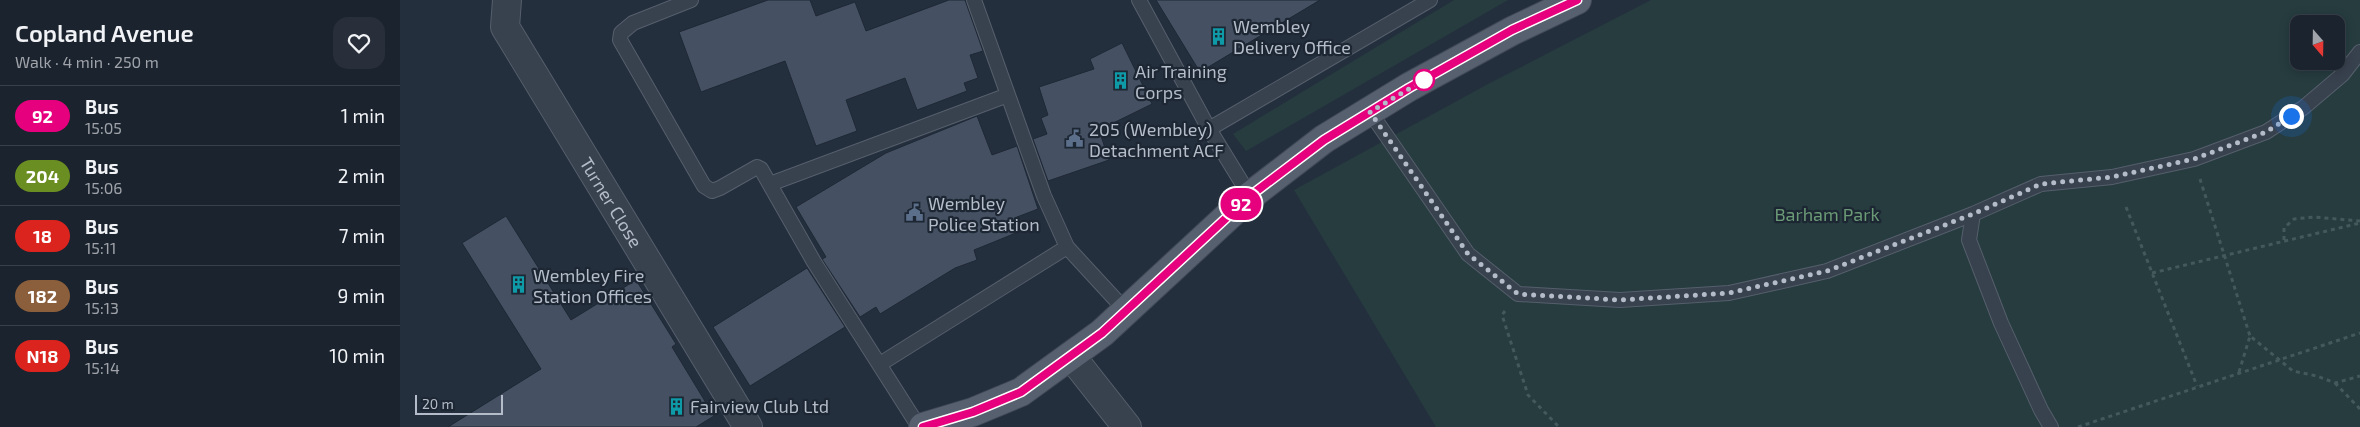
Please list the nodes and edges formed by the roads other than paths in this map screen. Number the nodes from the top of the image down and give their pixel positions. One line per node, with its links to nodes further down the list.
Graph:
1 (507, 0): 20 (street, Turner Close)
2 (691, 0): 13 (lane)
3 (974, 0): 10 (lane)
4 (1138, 0): 12 (lane)
5 (1430, 0): 12 (lane)
6 (1577, 0): 11 (main road)
7 (2360, 52): 9 (lane)
8 (2360, 64): 9 (lane)
9 (2342, 75): 15 (lane)
10 (1008, 95): 13 (lane); 16 (lane)
11 (1370, 112): 14 (main road); 15 (lane)
12 (1209, 129): 14 (lane)
13 (770, 184): 19 (lane)
14 (1250, 196): 17 (main road)
15 (1973, 214): 23 (lane)
16 (1067, 247): 17 (lane); 19 (lane)
17 (1126, 311): 18 (main road)
18 (1071, 356): 21 (main road); 22 (street)
19 (880, 364): 21 (lane)
20 (748, 427)
21 (921, 427)
22 (1127, 427)
23 (2051, 427)

